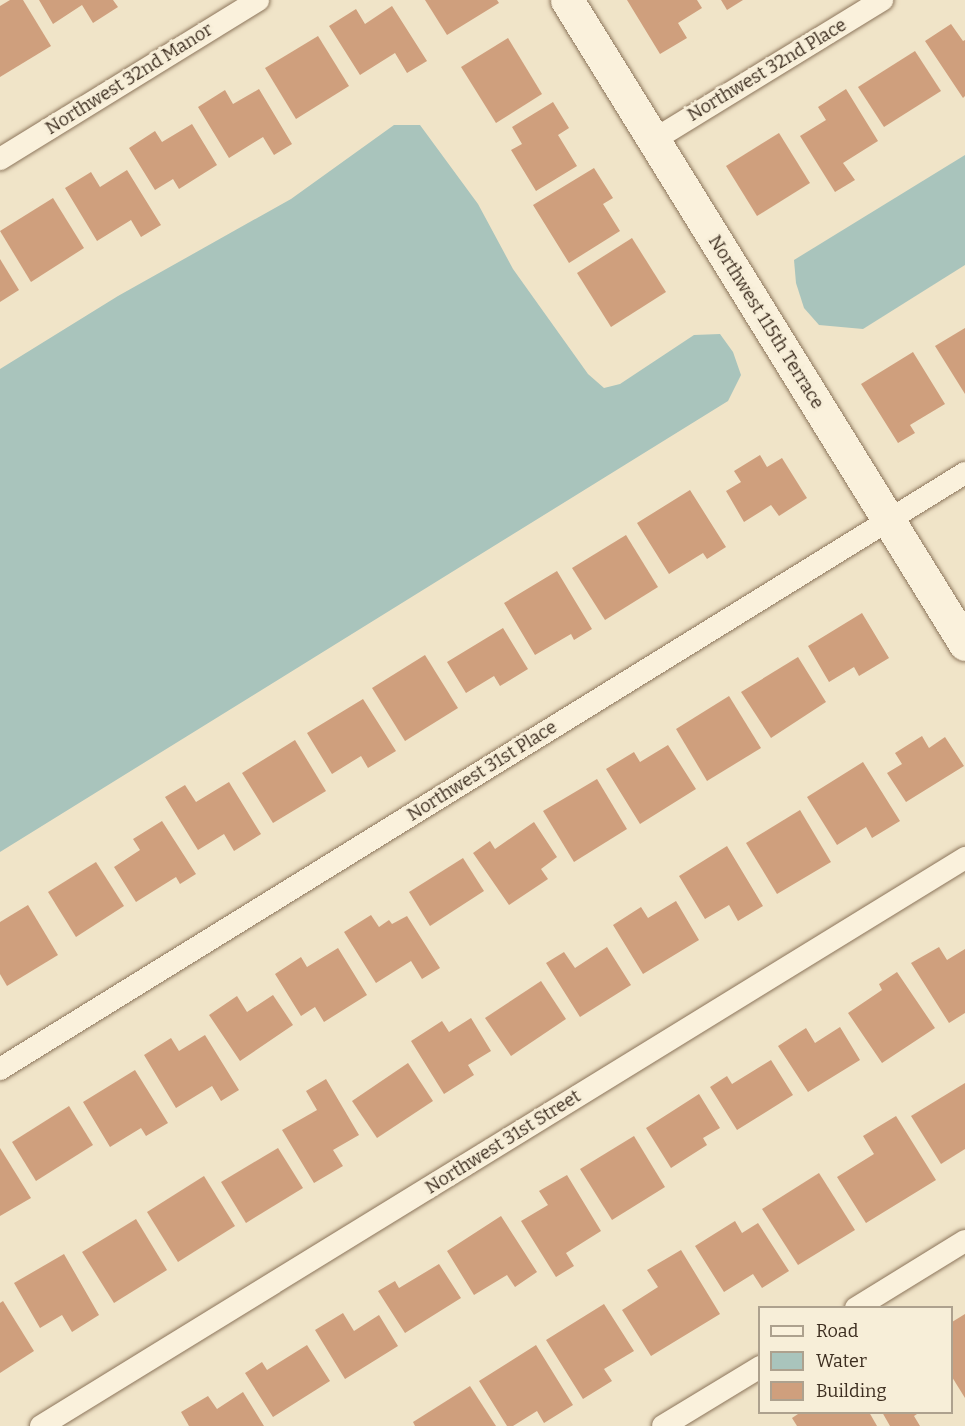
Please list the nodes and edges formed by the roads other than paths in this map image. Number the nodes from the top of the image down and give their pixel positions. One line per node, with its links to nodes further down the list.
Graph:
1 (258, 0): 5 (street, Northwest 32nd Manor)
2 (567, 0): 4 (street, Northwest 115th Terrace)
3 (882, 0): 4 (street, Northwest 32nd Place)
4 (652, 141): 7 (street, Northwest 115th Terrace)
5 (0, 159)
6 (965, 473): 7 (street, Northwest 31st Place)
7 (890, 519): 8 (street, Northwest 115th Terrace); 10 (street, Northwest 31st Place)
8 (965, 644)
9 (965, 858): 14 (street, Northwest 31st Street)
10 (0, 1069)
11 (965, 1241): 12 (street)
12 (859, 1306)
13 (758, 1368): 15 (street)
14 (41, 1426)
15 (663, 1426)

